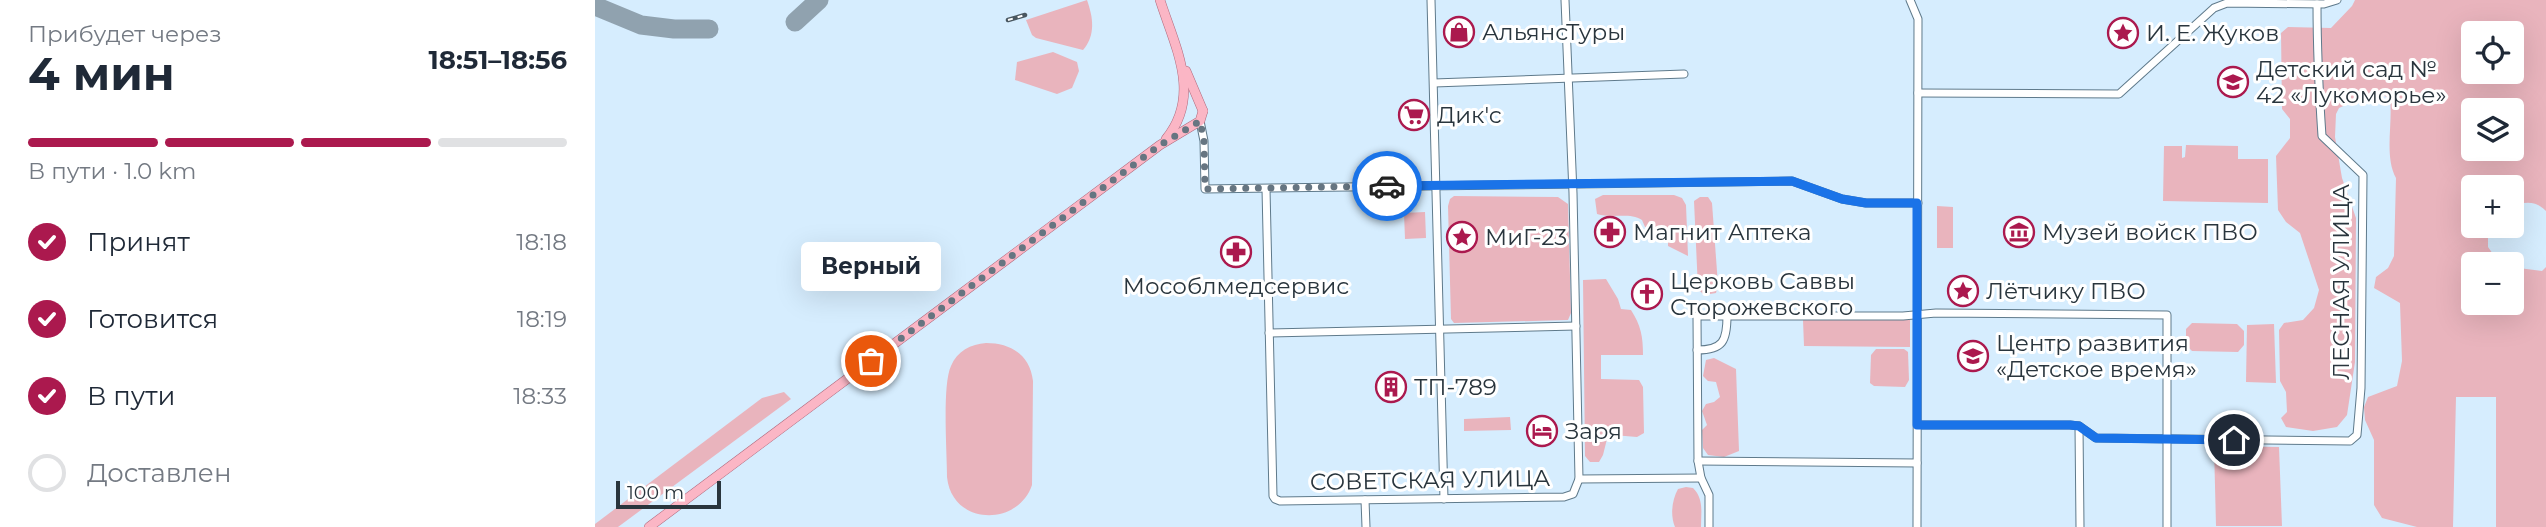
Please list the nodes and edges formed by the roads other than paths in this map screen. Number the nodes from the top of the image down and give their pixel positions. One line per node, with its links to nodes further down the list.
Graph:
1 (1160, 0): 7 (main road)
2 (1431, 0): 10 (street)
3 (1565, 0): 9 (street)
4 (1910, 0): 11 (street)
5 (2337, 0): 6 (street)
6 (2321, 4): 11 (street); 27 (street, ЛЕСНАЯ УЛИЦА)
7 (1177, 52): 12 (main road); 13 (main road)
8 (1685, 74): 9 (street)
9 (1570, 78): 10 (street); 15 (street)
10 (1434, 83): 16 (street)
11 (1918, 93): 18 (street)
12 (1183, 110): 13 (main road); 13 (main road); 14 (main road)
13 (1200, 118): 14 (main road); 17 (street)
14 (1160, 145): 34 (main road)
15 (1573, 184): 16 (street); 18 (street); 21 (street)
16 (1437, 186): 17 (street); 22 (street)
17 (1266, 189): 23 (street)
18 (1917, 203): 19 (street)
19 (1917, 315): 20 (street); 25 (street); 27 (street)
20 (1727, 316): 24 (street); 24 (street)
21 (1576, 326): 22 (street); 31 (street)
22 (1441, 329): 23 (street); 32 (street)
23 (1269, 333): 33 (street, СОВЕТСКАЯ УЛИЦА)
24 (1697, 350): 28 (street)
25 (1917, 425): 26 (street); 29 (street)
26 (2079, 426): 27 (street); 38 (street)
27 (2167, 439): 39 (street)
28 (1699, 461): 29 (street); 30 (street)
29 (1917, 463): 37 (street)
30 (1701, 478): 31 (street, СОВЕТСКАЯ УЛИЦА); 36 (street)
31 (1579, 479): 32 (street, СОВЕТСКАЯ УЛИЦА)
32 (1444, 499): 33 (street, СОВЕТСКАЯ УЛИЦА)
33 (1365, 500): 35 (street)
34 (649, 527)
35 (1366, 527)
36 (1709, 527)
37 (1917, 527)
38 (2080, 527)
39 (2167, 527)

